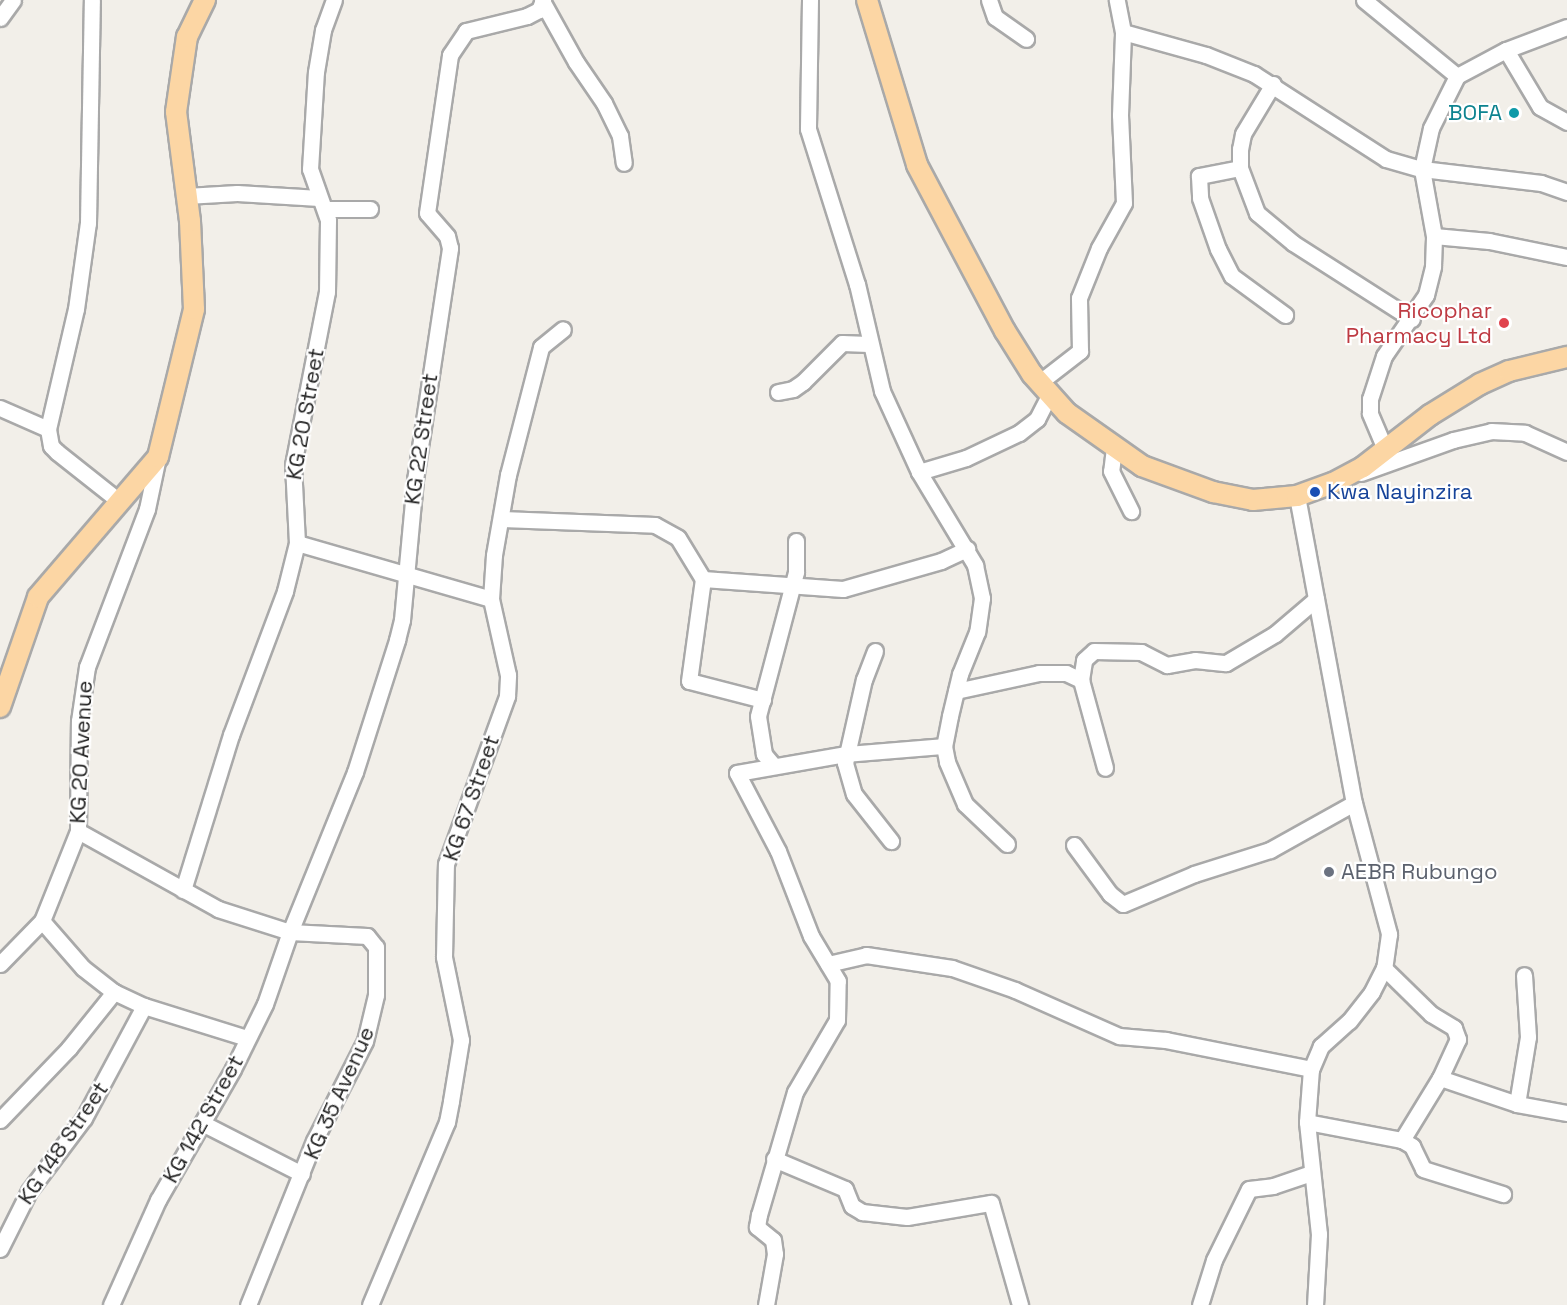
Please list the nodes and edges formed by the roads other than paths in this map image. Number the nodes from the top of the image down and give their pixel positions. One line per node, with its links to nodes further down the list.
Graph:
1 (13, 0): 11 (street)
2 (92, 0): 36 (street)
3 (334, 0): 24 (street, KG 20 Street)
4 (542, 0): 19 (street); 50 (street, KG 22 Street)
5 (810, 0): 31 (street)
6 (867, 0): 33 (main road)
7 (989, 0): 14 (street)
8 (1117, 0): 13 (street)
9 (1371, 3): 16 (street)
10 (201, 4): 23 (main road)
11 (0, 18)
12 (1567, 27): 15 (street)
13 (1123, 32): 17 (street); 33 (street)
14 (1026, 39)
15 (1506, 50): 16 (street); 18 (street)
16 (1457, 76): 21 (street)
17 (1273, 84): 20 (street); 21 (street)
18 (1567, 122)
19 (624, 164)
20 (1240, 168): 28 (street); 29 (street)
21 (1422, 169): 22 (street); 26 (street)
22 (1567, 192)
23 (186, 196): 24 (street); 40 (main road)
24 (322, 203): 25 (street); 48 (street, KG 20 Street)
25 (370, 209)
26 (1434, 236): 27 (street); 29 (street)
27 (1567, 257)
28 (1285, 315)
29 (1412, 319): 38 (street)
30 (563, 329): 46 (street, KG 67 Street)
31 (868, 344): 34 (street); 41 (street)
32 (1567, 357): 38 (main road)
33 (1045, 388): 37 (main road); 41 (street)
34 (778, 392)
35 (0, 408): 36 (street)
36 (48, 429): 44 (street)
37 (1114, 448): 43 (main road); 45 (street)
38 (1385, 449): 42 (main road)
39 (1567, 452): 42 (street)
40 (158, 458): 44 (main road); 65 (street, KG 20 Avenue)
41 (919, 472): 49 (street)
42 (1333, 483): 43 (main road)
43 (1297, 496): 54 (street)
44 (120, 502): 59 (main road)
45 (1131, 511)
46 (502, 519): 51 (street); 53 (street, KG 67 Street)
47 (796, 541): 52 (street)
48 (297, 543): 50 (street); 69 (street, KG 20 Street)
49 (966, 549): 52 (street); 57 (street)
50 (407, 578): 53 (street); 71 (street, KG 22 Street)
51 (703, 579): 52 (street); 58 (street)
52 (792, 583): 58 (street)
53 (491, 599): 94 (street, KG 67 Street)
54 (1316, 599): 56 (street); 64 (street)
55 (875, 651): 61 (street)
56 (1081, 680): 57 (street); 63 (street)
57 (956, 691): 60 (street)
58 (763, 700): 62 (street)
59 (0, 707)
60 (944, 746): 61 (street); 67 (street)
61 (846, 754): 62 (street); 66 (street)
62 (774, 766): 73 (street)
63 (1105, 768)
64 (1354, 803): 68 (street); 74 (street)
65 (78, 831): 69 (street, KG 35 Avenue); 70 (street, KG 20 Avenue)
66 (891, 841)
67 (1007, 844)
68 (1074, 845)
69 (183, 890): 71 (street, KG 35 Avenue)
70 (42, 921): 72 (street, KG 20 Avenue); 76 (street)
71 (290, 932): 78 (street, KG 142 Street); 89 (street, KG 35 Avenue)
72 (0, 964)
73 (828, 964): 79 (street); 87 (street)
74 (1384, 968): 79 (street); 80 (street)
75 (1524, 975): 81 (street)
76 (114, 992): 77 (street); 83 (street)
77 (144, 1006): 78 (street); 91 (street, KG 148 Street)
78 (247, 1038): 85 (street, KG 142 Street)
79 (1311, 1069): 84 (street)
80 (1440, 1078): 81 (street); 86 (street)
81 (1517, 1104): 82 (street)
82 (1567, 1113)
83 (0, 1120)
84 (1307, 1122): 86 (street); 88 (street)
85 (202, 1123): 89 (street); 92 (street, KG 142 Street)
86 (1402, 1140): 90 (street)
87 (774, 1159): 95 (street); 96 (street)
88 (1311, 1173): 97 (street); 98 (street)
89 (302, 1174): 93 (street, KG 35 Avenue)
90 (1503, 1194)
91 (0, 1249)
92 (111, 1305)
93 (248, 1305)
94 (370, 1305)
95 (766, 1305)
96 (1020, 1305)
97 (1200, 1305)
98 (1315, 1305)

